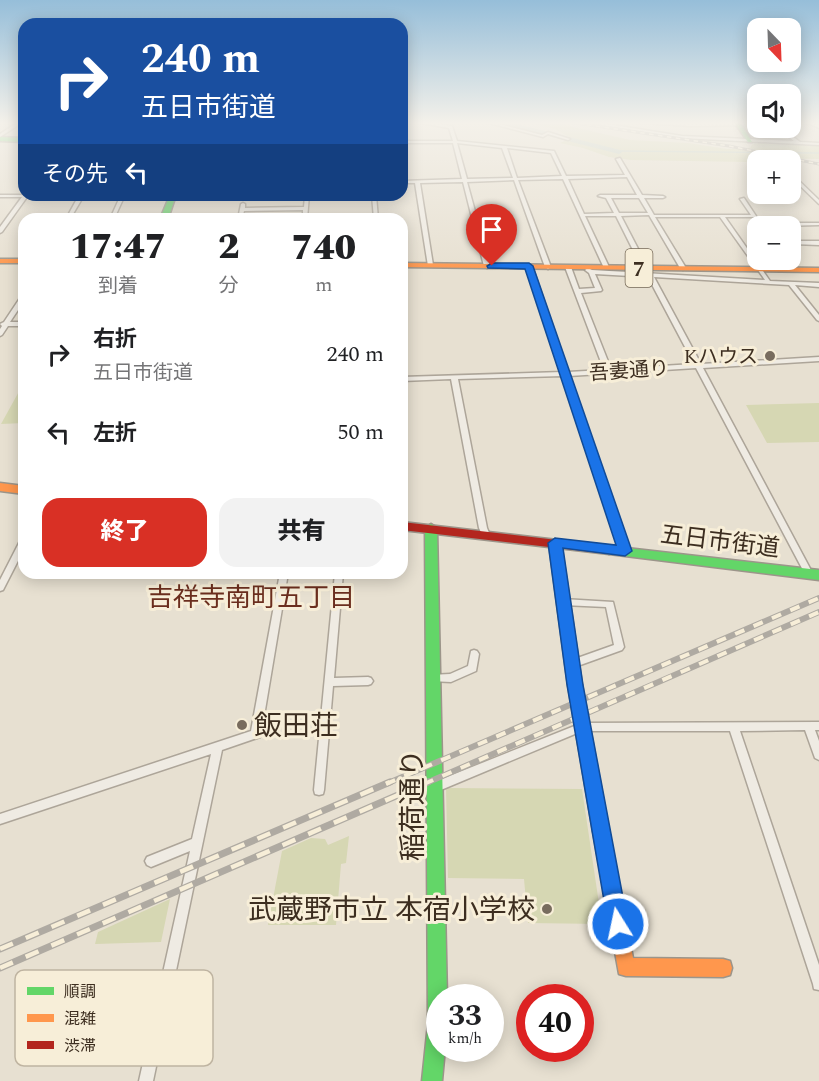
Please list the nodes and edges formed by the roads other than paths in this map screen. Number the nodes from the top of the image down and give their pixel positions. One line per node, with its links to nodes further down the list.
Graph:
1 (464, 172): 8 (street)
2 (514, 172): 7 (street)
3 (562, 172): 6 (street)
4 (626, 172): 5 (street)
5 (628, 176): 6 (street); 16 (street)
6 (565, 178): 7 (street); 28 (street)
7 (516, 179): 8 (street); 43 (street)
8 (466, 180): 9 (street); 41 (street)
9 (417, 181): 10 (street); 40 (street)
10 (408, 182)
11 (801, 184): 22 (street)
12 (0, 196): 13 (street)
13 (18, 196)
14 (600, 196): 15 (street)
15 (608, 196): 16 (street); 27 (street)
16 (640, 196): 17 (street); 29 (street)
17 (663, 197)
18 (742, 200): 30 (street)
19 (22, 201): 33 (street)
20 (244, 201): 24 (street)
21 (307, 201): 23 (street)
22 (819, 203)
23 (306, 208): 24 (street); 26 (street)
24 (242, 210): 25 (street)
25 (241, 213)
26 (306, 213)
27 (617, 214): 28 (street); 29 (street); 52 (street)
28 (582, 215): 45 (street)
29 (651, 215): 30 (street); 46 (street)
30 (721, 216): 36 (street)
31 (801, 224): 32 (street)
32 (819, 224)
33 (0, 231)
34 (801, 243): 35 (street)
35 (819, 243)
36 (747, 252)
37 (0, 261): 38 (street)
38 (18, 261)
39 (408, 265): 40 (street, 7)
40 (430, 265): 41 (street, 7)
41 (487, 266): 42 (street, 7)
42 (529, 266): 43 (street, 7); 64 (street)
43 (548, 267): 44 (street, 7)
44 (568, 267): 47 (street, 7); 56 (street)
45 (606, 267): 47 (street, 7); 52 (street, 7)
46 (683, 268): 48 (street, 7); 52 (street, 7)
47 (587, 269): 52 (street); 56 (street)
48 (747, 269)
49 (760, 270): 53 (street)
50 (801, 270): 51 (street, 7)
51 (819, 270)
52 (647, 272): 53 (street); 62 (street)
53 (768, 281): 54 (street)
54 (790, 283): 55 (street); 58 (street)
55 (819, 285)
56 (578, 291): 63 (street)
57 (18, 304): 59 (street)
58 (819, 319)
59 (3, 324): 60 (street)
60 (0, 334)
61 (819, 359): 62 (street, 吾妻通り)
62 (697, 366): 63 (street, 吾妻通り); 75 (street)
63 (608, 371): 64 (street, 吾妻通り)
64 (565, 374): 65 (street, 吾妻通り); 73 (street)
65 (454, 377): 66 (street, 吾妻通り); 71 (street)
66 (408, 379)
67 (0, 487): 68 (street)
68 (18, 489)
69 (408, 526): 70 (street, 五日市街道)
70 (432, 528): 71 (street, 五日市街道); 82 (street, 稲荷通り)
71 (486, 535): 72 (street, 五日市街道)
72 (555, 543): 73 (street, 五日市街道); 79 (street)
73 (625, 551): 75 (street, 五日市街道)
74 (18, 554): 78 (street)
75 (814, 574)
76 (283, 579): 88 (street)
77 (338, 579): 84 (street)
78 (0, 588)
79 (563, 602): 81 (street); 81 (street)
80 (474, 654): 82 (street)
81 (572, 664): 86 (street)
82 (433, 678): 90 (street, 稲荷通り)
83 (368, 681): 84 (street)
84 (328, 682): 91 (street)
85 (813, 726): 87 (street); 89 (street)
86 (582, 727): 87 (street); 90 (street); 95 (street)
87 (734, 727): 97 (street)
88 (218, 746): 92 (street); 93 (street)
89 (819, 755)
90 (436, 787): 100 (street, 稲荷通り)
91 (319, 790)
92 (0, 819)
93 (197, 843): 94 (street); 96 (street)
94 (152, 861)
95 (723, 968)
96 (170, 970)
97 (819, 984)
98 (149, 1066): 99 (street)
99 (146, 1081)
100 (432, 1081)

